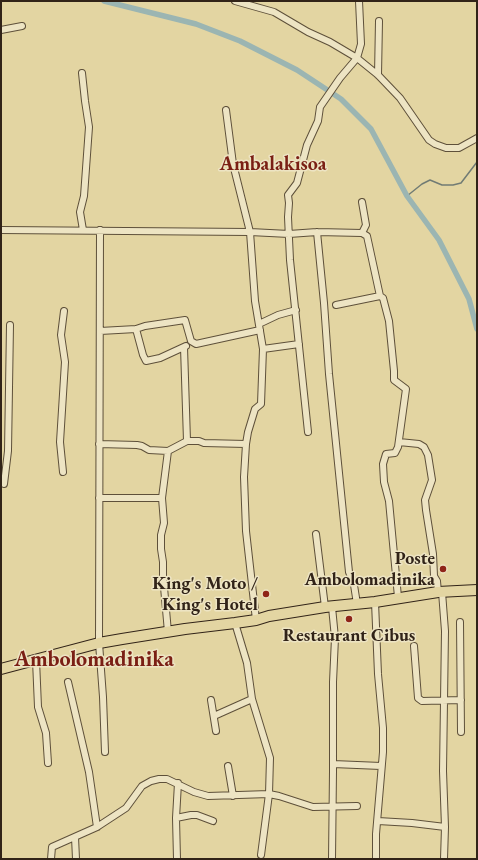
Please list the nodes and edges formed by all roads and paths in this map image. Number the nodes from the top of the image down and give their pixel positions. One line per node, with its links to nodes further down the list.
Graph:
1 (235, 1): 6 (street)
2 (359, 1): 6 (street)
3 (379, 21): 8 (street)
4 (22, 26): 5 (street)
5 (1, 30)
6 (357, 58): 8 (street); 17 (street)
7 (82, 73): 13 (street)
8 (378, 75): 10 (street)
9 (226, 110): 15 (street)
10 (477, 138)
11 (362, 202): 18 (street)
12 (1, 230): 13 (street)
13 (82, 230): 14 (street)
14 (100, 230): 15 (street); 26 (street)
15 (250, 232): 17 (street); 24 (street)
16 (317, 232): 17 (street); 18 (street); 46 (street)
17 (288, 234): 21 (street)
18 (362, 234): 19 (street)
19 (380, 296): 20 (street); 33 (street)
20 (336, 305)
21 (296, 310): 24 (street); 28 (street)
22 (64, 311): 37 (street)
23 (10, 325): 38 (street)
24 (259, 327): 27 (street); 30 (street)
25 (136, 329): 26 (street); 27 (street); 29 (street)
26 (100, 331): 34 (street)
27 (191, 341): 29 (street)
28 (299, 344): 30 (street); 31 (street)
29 (184, 347): 32 (street)
30 (263, 349): 35 (street)
31 (308, 432)
32 (187, 442): 35 (street); 36 (street)
33 (398, 442): 43 (street); 44 (street)
34 (99, 444): 36 (street); 39 (street)
35 (246, 444): 48 (street)
36 (168, 451): 40 (street)
37 (63, 472)
38 (4, 484)
39 (99, 498): 40 (street); 52 (street)
40 (162, 498): 51 (street)
41 (316, 534): 47 (street)
42 (477, 590): 43 (main road)
43 (440, 592): 44 (main road); 59 (street)
44 (398, 598): 45 (main road)
45 (375, 602): 46 (main road); 68 (street)
46 (358, 604): 47 (main road)
47 (329, 607): 48 (main road); 66 (street)
48 (256, 620): 50 (main road)
49 (460, 622): 60 (street)
50 (235, 623): 51 (main road); 57 (street)
51 (168, 632): 52 (main road)
52 (99, 643): 54 (main road); 64 (street)
53 (414, 646): 59 (street)
54 (36, 660): 55 (main road); 65 (street)
55 (1, 670)
56 (68, 682): 77 (street)
57 (252, 699): 61 (street); 70 (street)
58 (211, 700): 61 (street)
59 (445, 700): 60 (street); 78 (street)
60 (461, 700): 63 (street)
61 (214, 716): 62 (street)
62 (216, 731)
63 (461, 732)
64 (105, 752)
65 (48, 763)
66 (332, 764): 68 (street); 72 (street)
67 (228, 766): 71 (street)
68 (381, 766): 76 (street)
69 (178, 783): 71 (street); 74 (street); 77 (street)
70 (269, 794): 71 (street); 72 (street); 80 (street)
71 (233, 796)
72 (332, 806): 73 (street); 84 (street)
73 (357, 806)
74 (176, 818): 75 (street); 83 (street)
75 (213, 821)
76 (378, 821): 78 (street); 85 (street)
77 (97, 827): 79 (street)
78 (445, 827): 86 (street)
79 (74, 837): 81 (street); 82 (street)
80 (261, 855)
81 (51, 859)
82 (76, 859)
83 (177, 859)
84 (332, 859)
85 (376, 859)
86 (444, 859)

